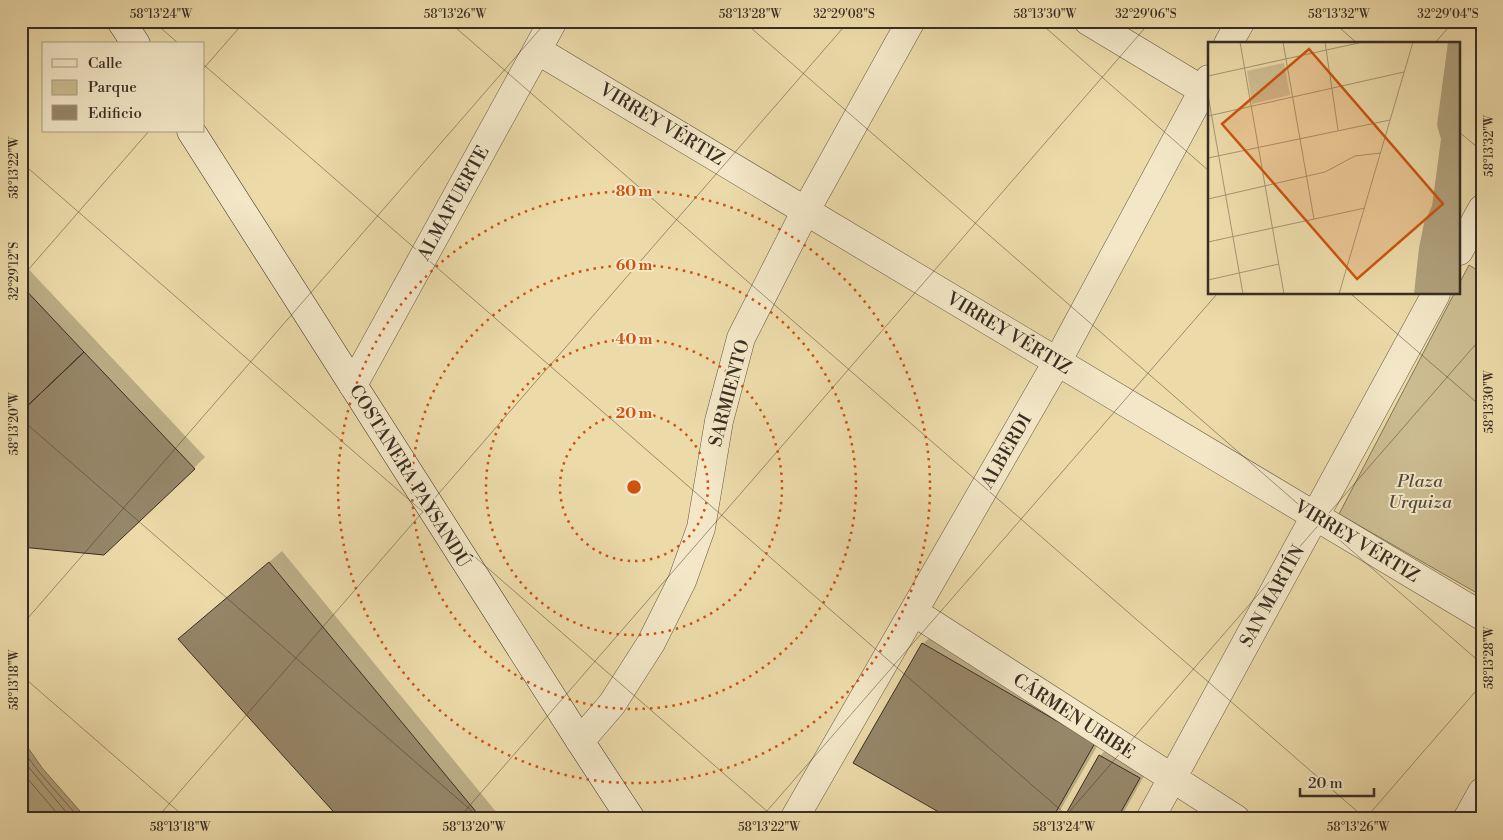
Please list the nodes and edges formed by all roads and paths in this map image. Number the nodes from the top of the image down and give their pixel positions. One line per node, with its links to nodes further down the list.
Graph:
1 (122, 21): 6 (street)
2 (553, 21): 8 (street, ALMAFUERTE)
3 (911, 21): 12 (street, SARMIENTO)
4 (1088, 21): 9 (street)
5 (1240, 21): 7 (street)
6 (135, 42)
7 (1229, 42)
8 (537, 50): 12 (street, VIRREY VÉRTIZ); 16 (street, ALMAFUERTE)
9 (1207, 88): 15 (street, ALBERDI)
10 (192, 132): 16 (street, COSTANERA PAYSANDÚ)
11 (1482, 209): 13 (street)
12 (806, 210): 15 (street, VIRREY VÉRTIZ); 20 (street, SARMIENTO)
13 (1466, 249)
14 (1435, 295): 17 (street, SAN MARTÍN)
15 (1057, 362): 17 (street, VIRREY VÉRTIZ); 18 (street, ALBERDI)
16 (353, 385): 20 (street, COSTANERA PAYSANDÚ)
17 (1316, 516): 19 (street, VIRREY VÉRTIZ); 21 (street, SAN MARTÍN)
18 (914, 612): 21 (street, CÁRMEN URIBE); 24 (street, ALBERDI)
19 (1482, 616)
20 (580, 742): 23 (street, COSTANERA PAYSANDÚ)
21 (1172, 779): 25 (street, SAN MARTÍN); 26 (street, CÁRMEN URIBE)
22 (1482, 792): 27 (street)
23 (631, 819)
24 (794, 819)
25 (1150, 819)
26 (1236, 819)
27 (1468, 819)

